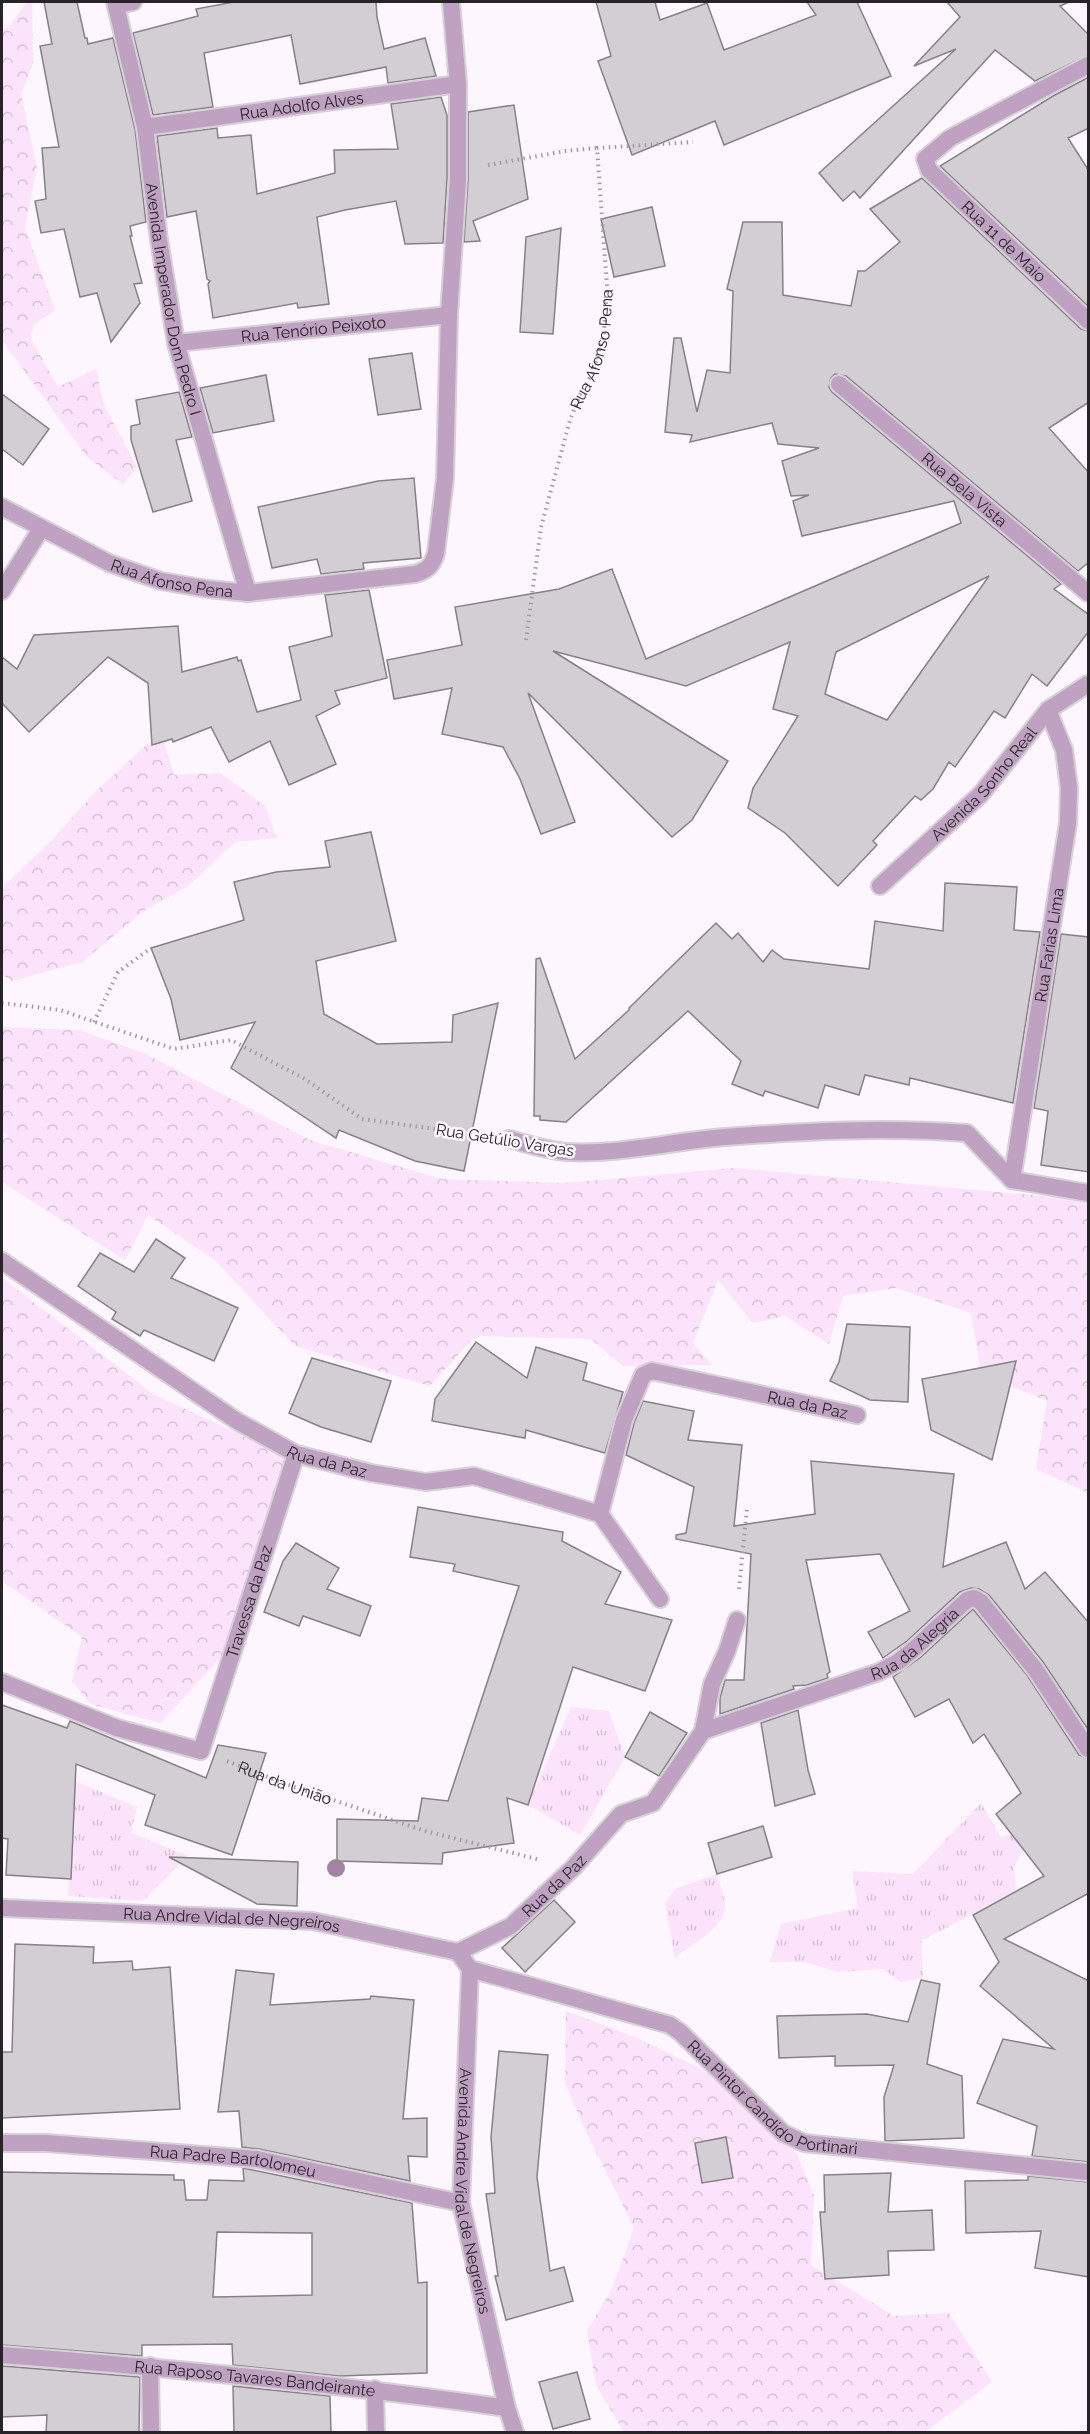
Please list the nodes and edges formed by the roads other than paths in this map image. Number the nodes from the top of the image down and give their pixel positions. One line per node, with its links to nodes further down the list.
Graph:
1 (121, 2): 5 (street, Avenida Imperador Dom Pedro I)
2 (451, 2): 4 (street)
3 (1089, 65): 7 (street, Rua 11 de Maio)
4 (458, 84): 5 (street, Rua Adolfo Alves); 6 (street)
5 (145, 127): 8 (street, Avenida Imperador Dom Pedro I)
6 (449, 315): 8 (street, Rua Tenório Peixoto); 13 (street, Rua Afonso Pena)
7 (1089, 321)
8 (176, 343): 13 (street, Avenida Imperador Dom Pedro I)
9 (838, 384): 14 (street, Rua Bela Vista)
10 (2, 507): 11 (street, Rua Afonso Pena)
11 (41, 529): 12 (street); 13 (street, Rua Afonso Pena)
12 (2, 591)
13 (248, 593)
14 (1089, 593)
15 (1089, 684): 16 (street, Avenida Sonho Real)
16 (1048, 710): 17 (street, Avenida Sonho Real); 19 (street, Rua Farias Lima)
17 (880, 886)
18 (509, 1139): 19 (street, Rua Getúlio Vargas)
19 (1012, 1180): 20 (street)
20 (1089, 1193)
21 (2, 1261): 23 (street, Rua da Paz)
22 (857, 1415): 24 (street, Rua da Paz)
23 (296, 1454): 24 (street, Rua da Paz); 27 (street, Travessa da Paz)
24 (600, 1514): 25 (street)
25 (660, 1599)
26 (737, 1620): 28 (street, Rua da Paz)
27 (2, 1682)
28 (703, 1731): 29 (street, Rua da Alegria); 31 (street, Rua da Paz)
29 (1089, 1749)
30 (2, 1908): 31 (street, Rua Andre Vidal de Negreiros)
31 (458, 1952): 32 (street)
32 (470, 1969): 34 (street, Rua Pintor Candido Portinari); 35 (street, Avenida Andre Vidal de Negreiros)
33 (2, 2142): 35 (street, Rua Padre Bartolomeu)
34 (1089, 2172)
35 (461, 2203): 39 (street, Avenida Andre Vidal de Negreiros)
36 (2, 2355): 37 (street, Rua Raposo Tavares Bandeirante)
37 (150, 2366): 38 (street, Rua Raposo Tavares Bandeirante); 40 (street)
38 (375, 2389): 39 (street, Rua Raposo Tavares Bandeirante); 41 (street)
39 (507, 2408): 42 (street, Avenida Andre Vidal de Negreiros)
40 (151, 2433)
41 (376, 2433)
42 (515, 2433)

